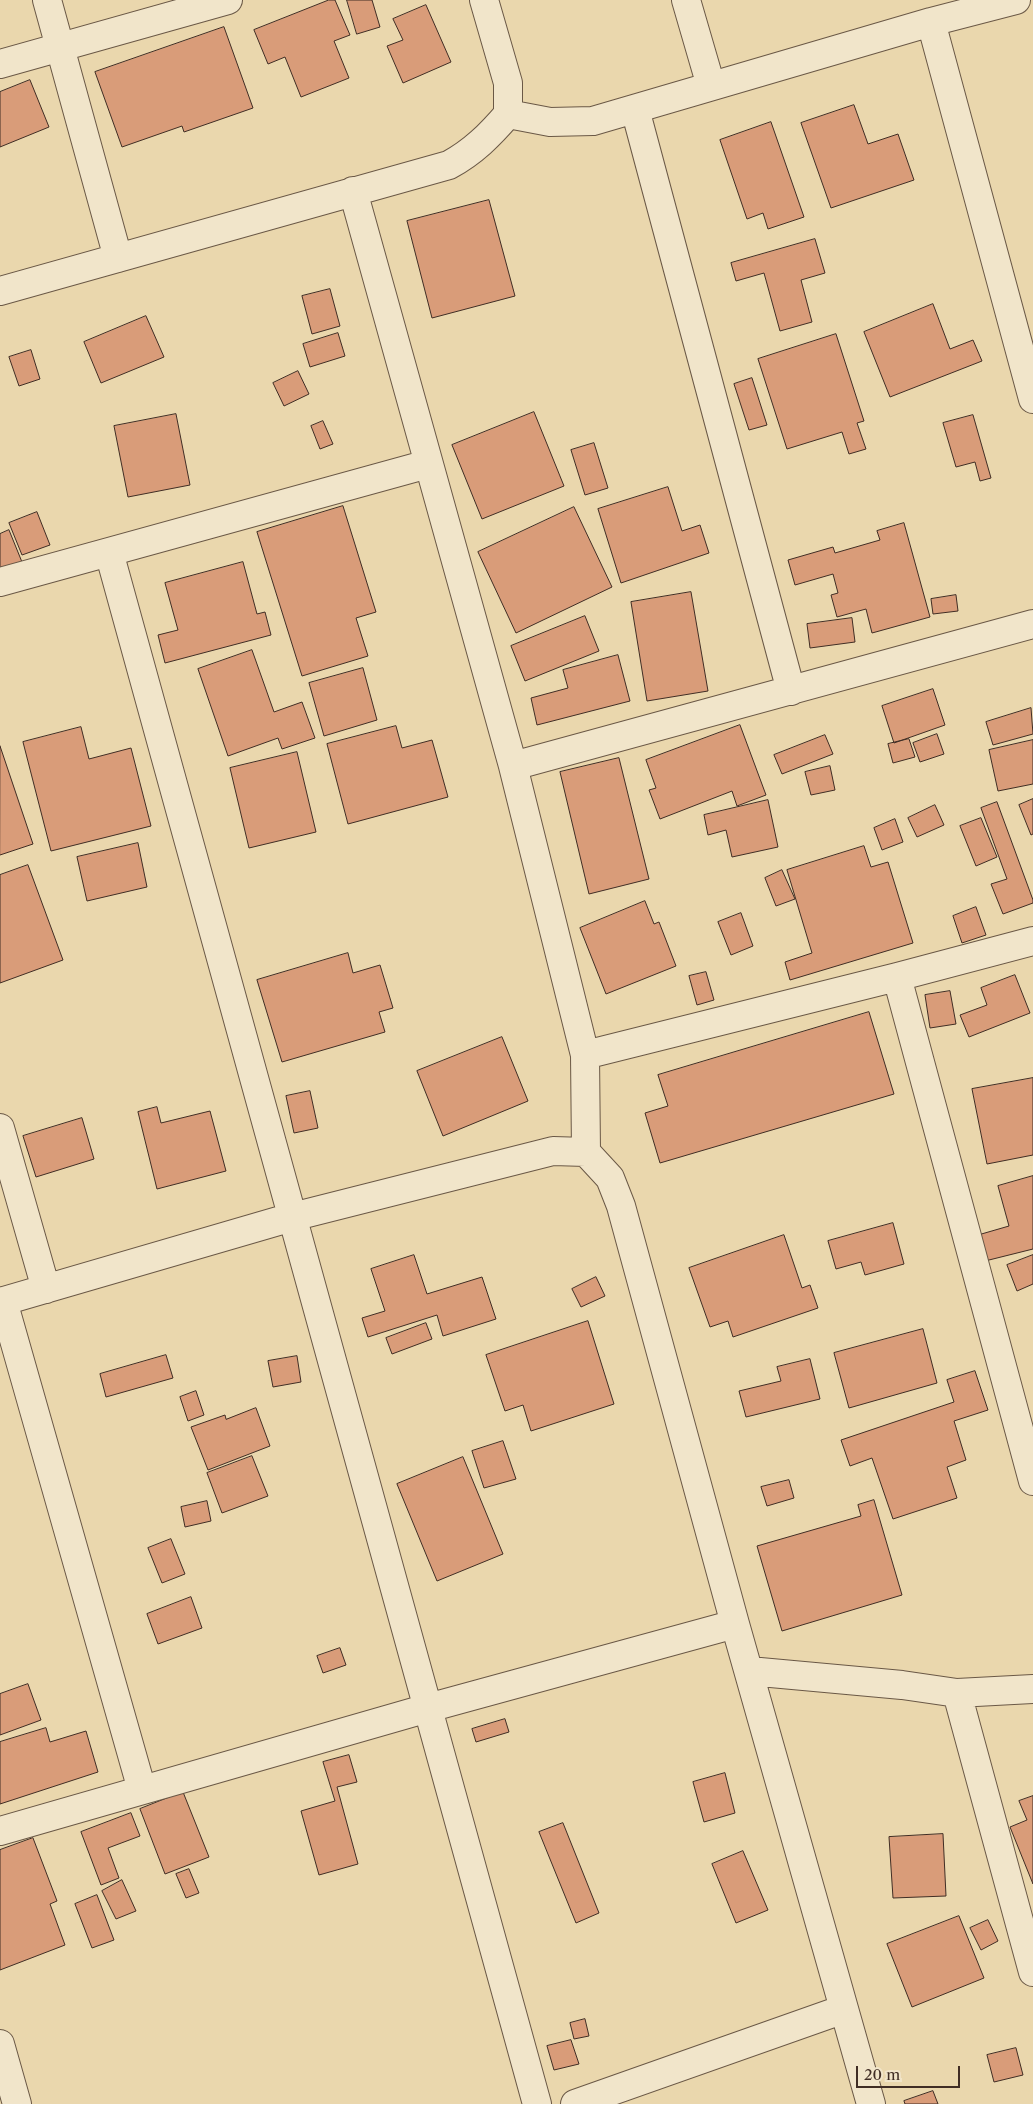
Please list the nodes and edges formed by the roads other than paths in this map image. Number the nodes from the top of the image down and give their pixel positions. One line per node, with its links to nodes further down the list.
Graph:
1 (47, 0): 7 (street)
2 (228, 0): 7 (street)
3 (484, 0): 11 (street)
4 (686, 0): 9 (street)
5 (1016, 0): 6 (street)
6 (947, 13): 9 (street); 15 (street)
7 (60, 47): 8 (street); 13 (street)
8 (0, 64)
9 (711, 86): 10 (street)
10 (635, 108): 11 (street); 20 (street)
11 (508, 114): 12 (street)
12 (353, 192): 13 (street); 16 (street)
13 (118, 258): 14 (street)
14 (0, 291)
15 (1033, 399)
16 (428, 464): 17 (street); 21 (street)
17 (109, 552): 18 (street); 27 (street)
18 (0, 582)
19 (1033, 624): 20 (street)
20 (791, 691): 21 (street)
21 (513, 766): 24 (street)
22 (1033, 941): 23 (street)
23 (897, 977): 24 (street); 30 (street)
24 (585, 1055): 26 (street)
25 (0, 1128): 28 (street)
26 (586, 1152): 27 (street); 31 (street)
27 (292, 1217): 28 (street); 35 (street)
28 (46, 1289): 29 (street)
29 (2, 1302): 36 (street)
30 (1033, 1481)
31 (735, 1624): 32 (street); 35 (street)
32 (749, 1671): 34 (street); 39 (street)
33 (1033, 1689): 34 (street)
34 (956, 1693): 38 (street)
35 (428, 1708): 36 (street); 42 (street)
36 (142, 1790): 37 (street)
37 (0, 1831)
38 (1033, 1972)
39 (844, 2010): 43 (street); 44 (street)
40 (0, 2044): 41 (street)
41 (10, 2097)
42 (537, 2104)
43 (575, 2104)
44 (871, 2104)

